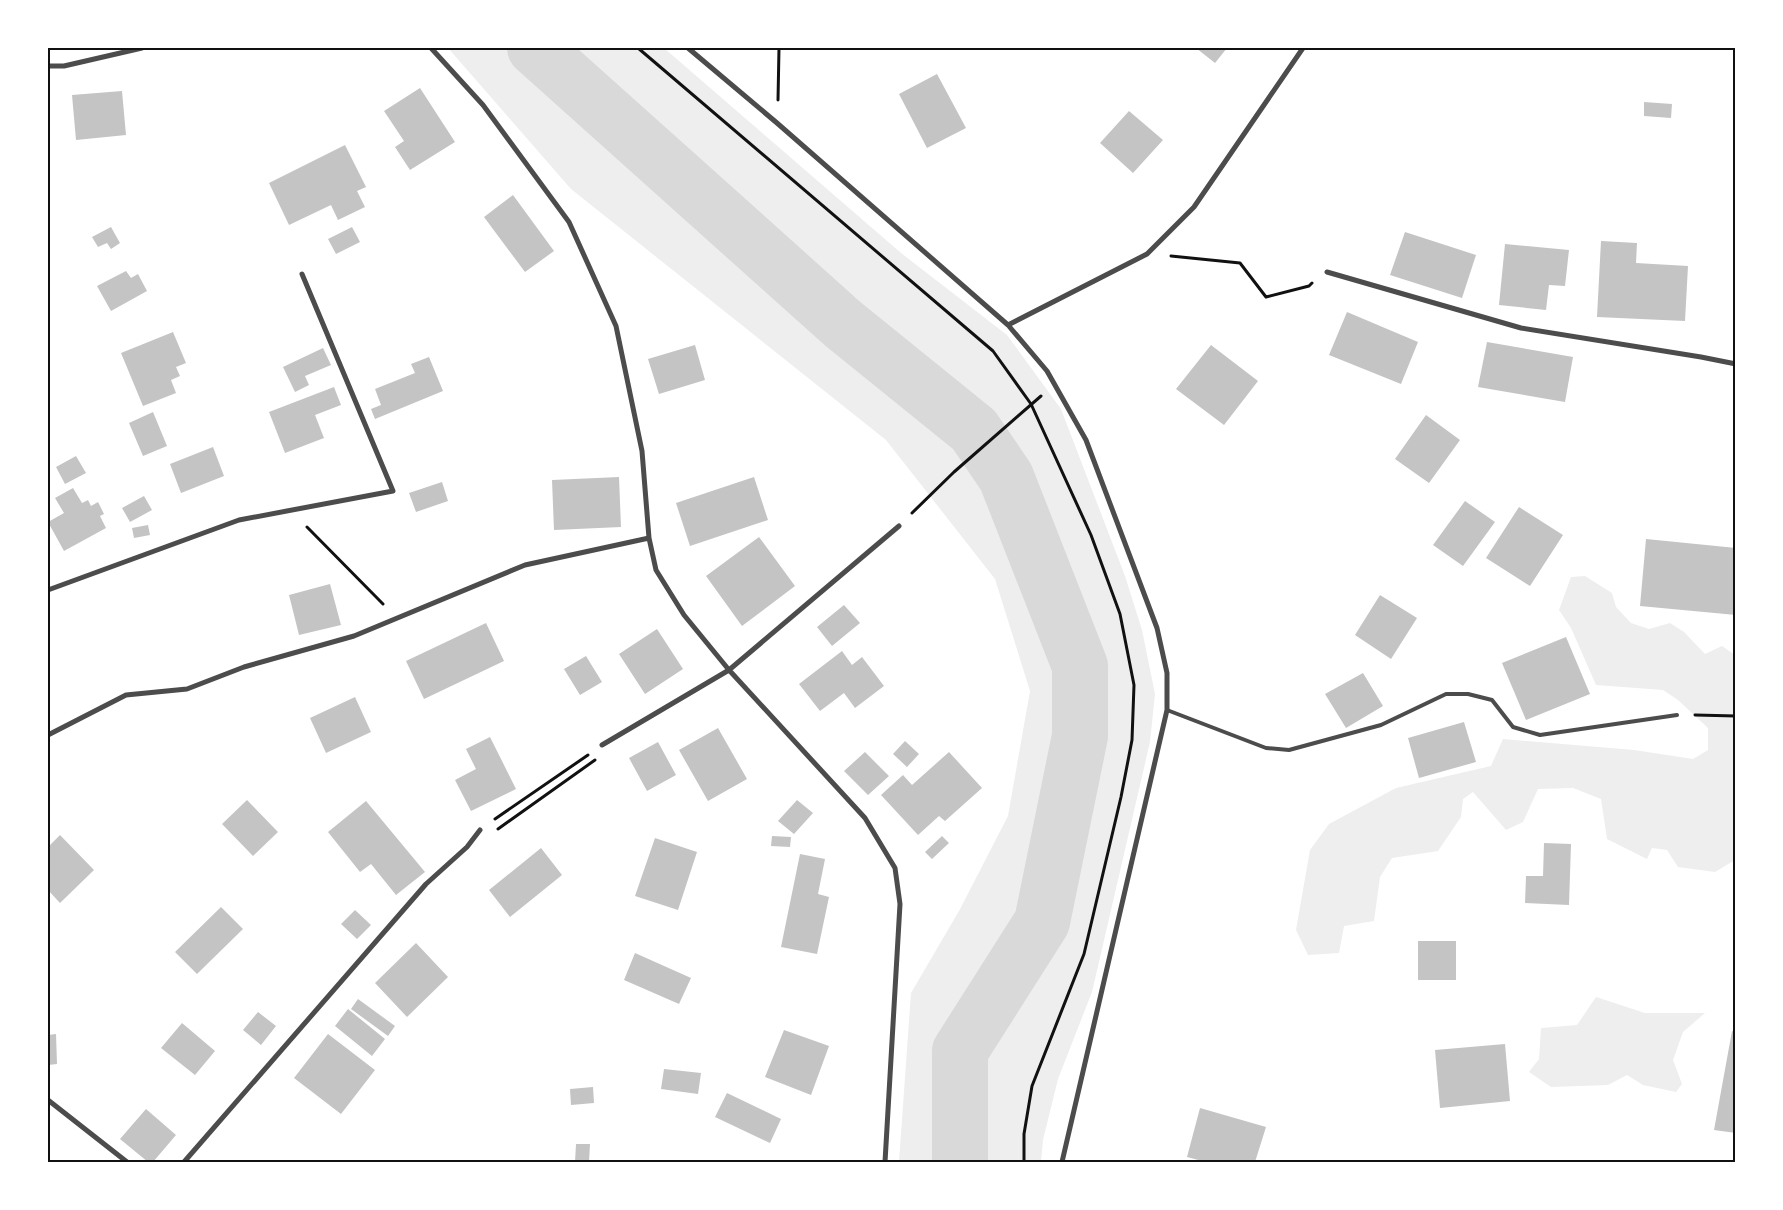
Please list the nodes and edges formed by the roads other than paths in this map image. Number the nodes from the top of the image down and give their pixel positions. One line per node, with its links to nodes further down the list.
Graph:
1 (142, 48): 5 (street)
2 (431, 48): 11 (street)
3 (688, 48): 8 (street)
4 (1303, 48): 8 (street)
5 (48, 66)
6 (1327, 272): 9 (street)
7 (302, 274): 12 (street)
8 (1008, 325): 14 (street)
9 (1736, 364)
10 (900, 526): 13 (street)
11 (649, 538): 13 (street); 16 (street)
12 (48, 590)
13 (729, 670): 17 (street); 22 (street)
14 (1167, 710): 15 (lane); 23 (street)
15 (1677, 715)
16 (48, 735)
17 (602, 746)
18 (480, 830): 21 (street)
19 (48, 1100): 20 (street)
20 (127, 1162)
21 (184, 1162)
22 (885, 1162)
23 (1062, 1162)

